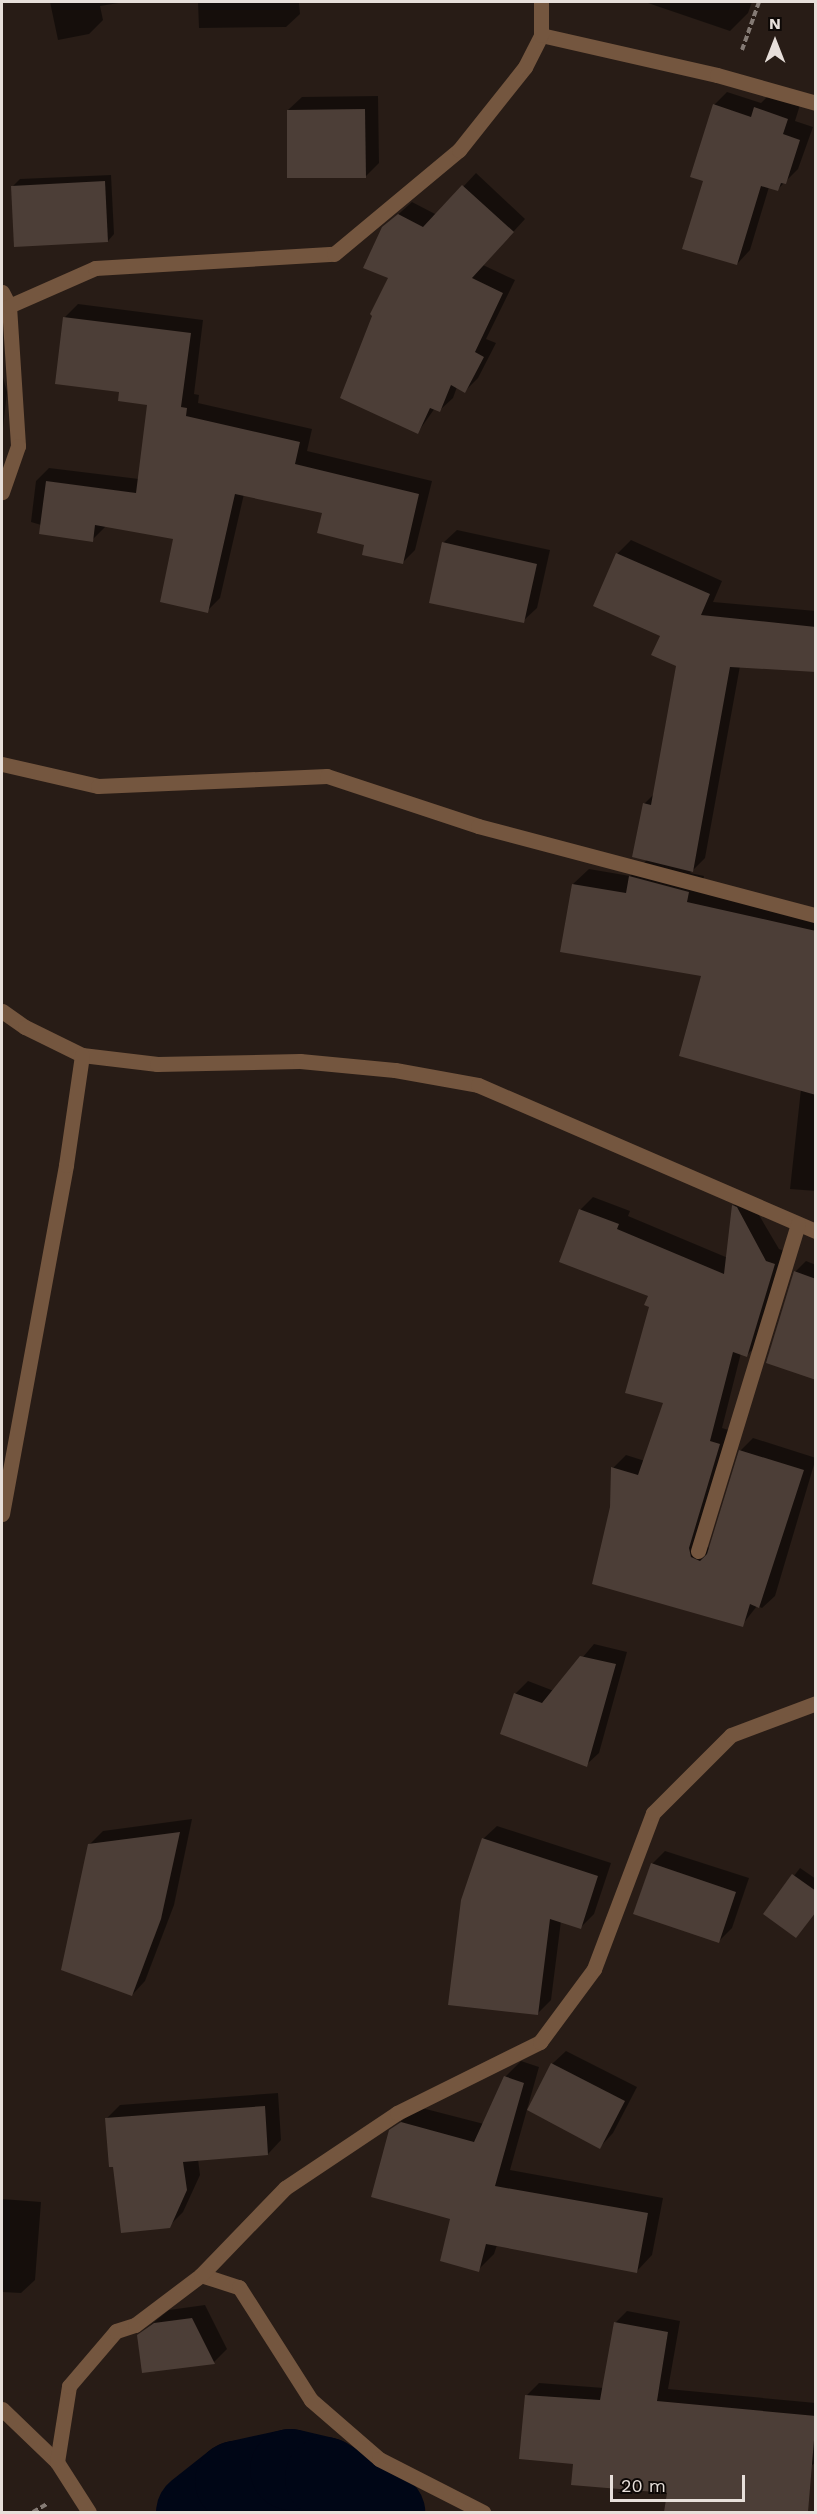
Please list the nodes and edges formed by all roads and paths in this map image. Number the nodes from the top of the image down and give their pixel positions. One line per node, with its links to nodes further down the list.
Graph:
1 (541, 2): 3 (street)
2 (759, 2): 4 (path)
3 (541, 35): 4 (street); 7 (street)
4 (733, 79): 5 (street)
5 (816, 104)
6 (2, 292): 7 (street)
7 (9, 306): 8 (street)
8 (2, 492)
9 (2, 764): 10 (street)
10 (816, 915)
11 (2, 1011): 12 (street)
12 (82, 1055): 13 (street); 15 (street)
13 (798, 1224): 14 (street); 16 (street)
14 (816, 1231)
15 (2, 1514)
16 (698, 1551)
17 (816, 1703): 18 (street)
18 (201, 2275): 20 (street); 22 (street)
19 (2, 2409): 20 (street)
20 (57, 2462): 21 (street)
21 (89, 2512)
22 (483, 2512)

